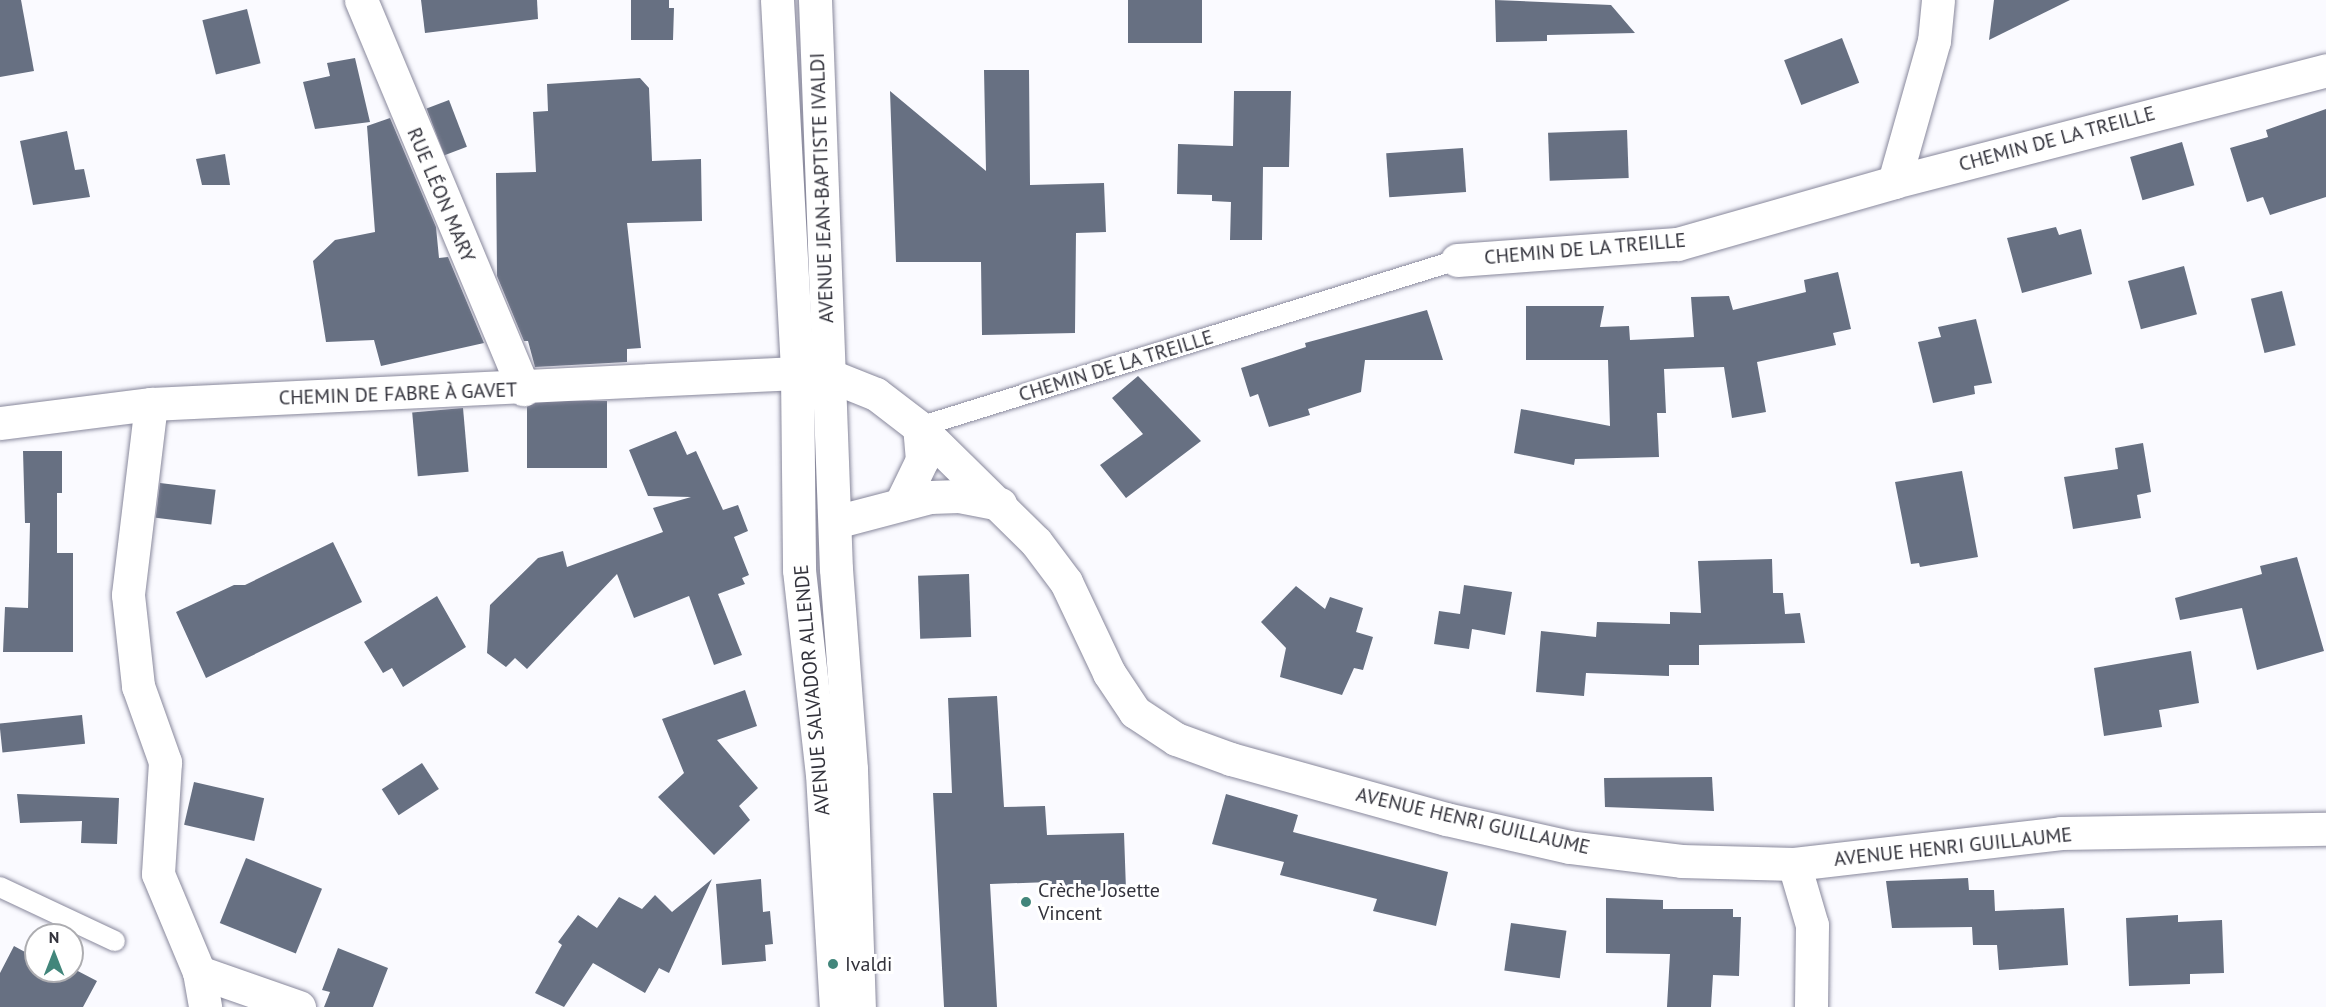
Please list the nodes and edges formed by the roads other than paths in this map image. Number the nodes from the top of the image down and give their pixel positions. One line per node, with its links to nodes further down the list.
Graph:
1 (361, 0): 10 (street, RUE LÉON MARY)
2 (777, 0): 8 (street, AVENUE JEAN-BAPTISTE IVALDI)
3 (815, 0): 9 (street, AVENUE JEAN-BAPTISTE IVALDI)
4 (1938, 0): 6 (street)
5 (2326, 70): 6 (street, CHEMIN DE LA TREILLE)
6 (1894, 182): 7 (street, CHEMIN DE LA TREILLE)
7 (1457, 260): 13 (lane, CHEMIN DE LA TREILLE)
8 (797, 374): 9 (street, AVENUE HENRI GUILLAUME); 10 (street, CHEMIN DE FABRE À GAVET); 16 (street); 24 (street, AVENUE SALVADOR ALLENDE)
9 (831, 376): 13 (street, AVENUE HENRI GUILLAUME); 16 (street, AVENUE SALVADOR ALLENDE)
10 (524, 389): 11 (street, CHEMIN DE FABRE À GAVET)
11 (151, 404): 12 (street, CHEMIN DE FABRE À GAVET); 21 (street)
12 (0, 423)
13 (919, 427): 14 (street); 15 (street, AVENUE HENRI GUILLAUME)
14 (901, 503): 15 (street); 16 (street)
15 (1000, 504): 18 (street, AVENUE HENRI GUILLAUME)
16 (835, 522): 25 (street, AVENUE SALVADOR ALLENDE)
17 (2326, 829): 18 (street, AVENUE HENRI GUILLAUME)
18 (1794, 864): 26 (street)
19 (0, 887): 20 (lane)
20 (115, 941)
21 (199, 972): 22 (street); 23 (street)
22 (205, 1007)
23 (299, 1007)
24 (836, 1007)
25 (859, 1007)
26 (1811, 1007)

